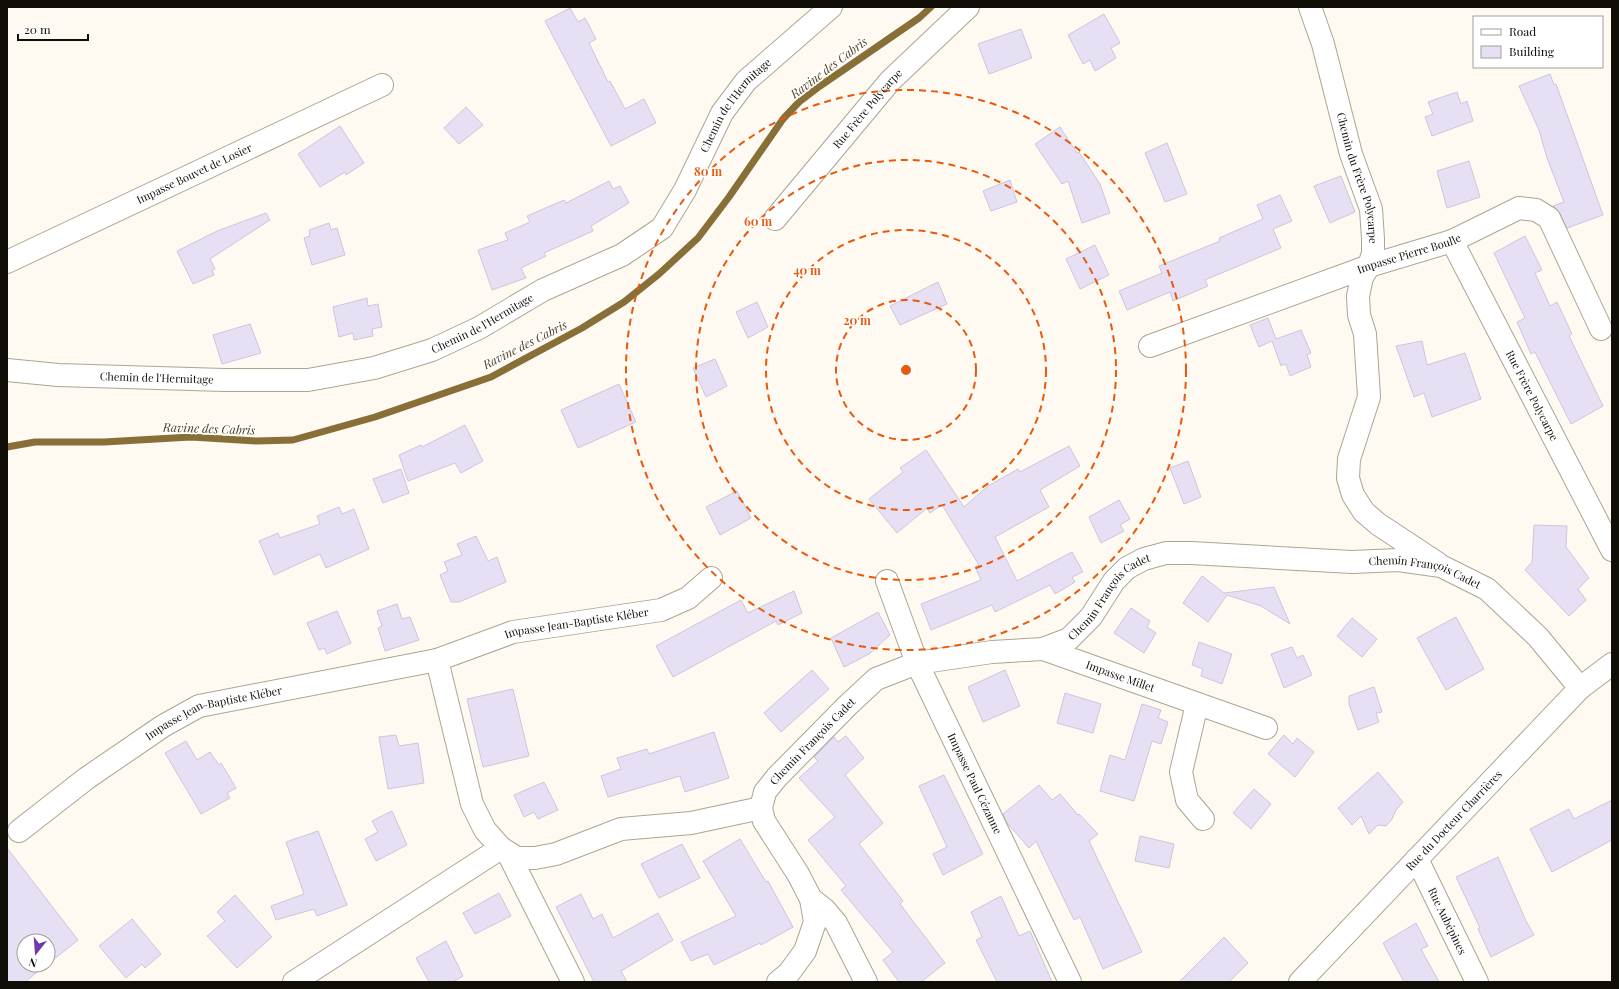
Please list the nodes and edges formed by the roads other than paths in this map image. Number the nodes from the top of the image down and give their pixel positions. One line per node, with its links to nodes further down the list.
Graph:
1 (831, 7): 11 (street, Chemin de l'Hermitage)
2 (968, 7): 5 (street, Rue Frère Polycarpe)
3 (1310, 7): 8 (street, Chemin du Frère Polycarpe)
4 (382, 85): 7 (street, Impasse Bouvet de Losier)
5 (775, 219)
6 (1452, 241): 8 (street, Impasse Pierre Boulle); 9 (street, Impasse Pierre Boulle); 12 (street, Rue Frère Polycarpe)
7 (7, 262)
8 (1369, 266): 10 (street, Impasse Pierre Boulle); 13 (street, Chemin du Frère Polycarpe)
9 (1601, 329)
10 (1150, 346)
11 (7, 370)
12 (1612, 550)
13 (1441, 566): 16 (street, Chemin François Cadet); 20 (street, Chemin François Cadet)
14 (711, 578): 17 (street, Impasse Jean-Baptiste Kléber)
15 (887, 581): 18 (street, Impasse Paul Cézanne)
16 (1043, 649): 18 (street, Chemin François Cadet); 21 (street, Impasse Millet)
17 (437, 660): 25 (street, Impasse Jean-Baptiste Kléber); 26 (street)
18 (917, 663): 23 (street, Chemin François Cadet); 33 (street, Impasse Paul Cézanne)
19 (1612, 664): 20 (street, Rue du Docteur Charrières)
20 (1580, 688): 27 (street, Rue du Docteur Charrières)
21 (1198, 704): 22 (street, Impasse Millet); 24 (street)
22 (1266, 728)
23 (761, 808): 26 (street); 28 (street)
24 (1203, 819)
25 (19, 830)
26 (504, 850): 29 (street); 30 (street)
27 (1417, 859): 34 (street, Rue du Docteur Charrières); 35 (street, Rue Aubépines)
28 (811, 899): 31 (street); 32 (street)
29 (294, 982)
30 (573, 982)
31 (778, 982)
32 (866, 982)
33 (1070, 982)
34 (1300, 982)
35 (1477, 982)

